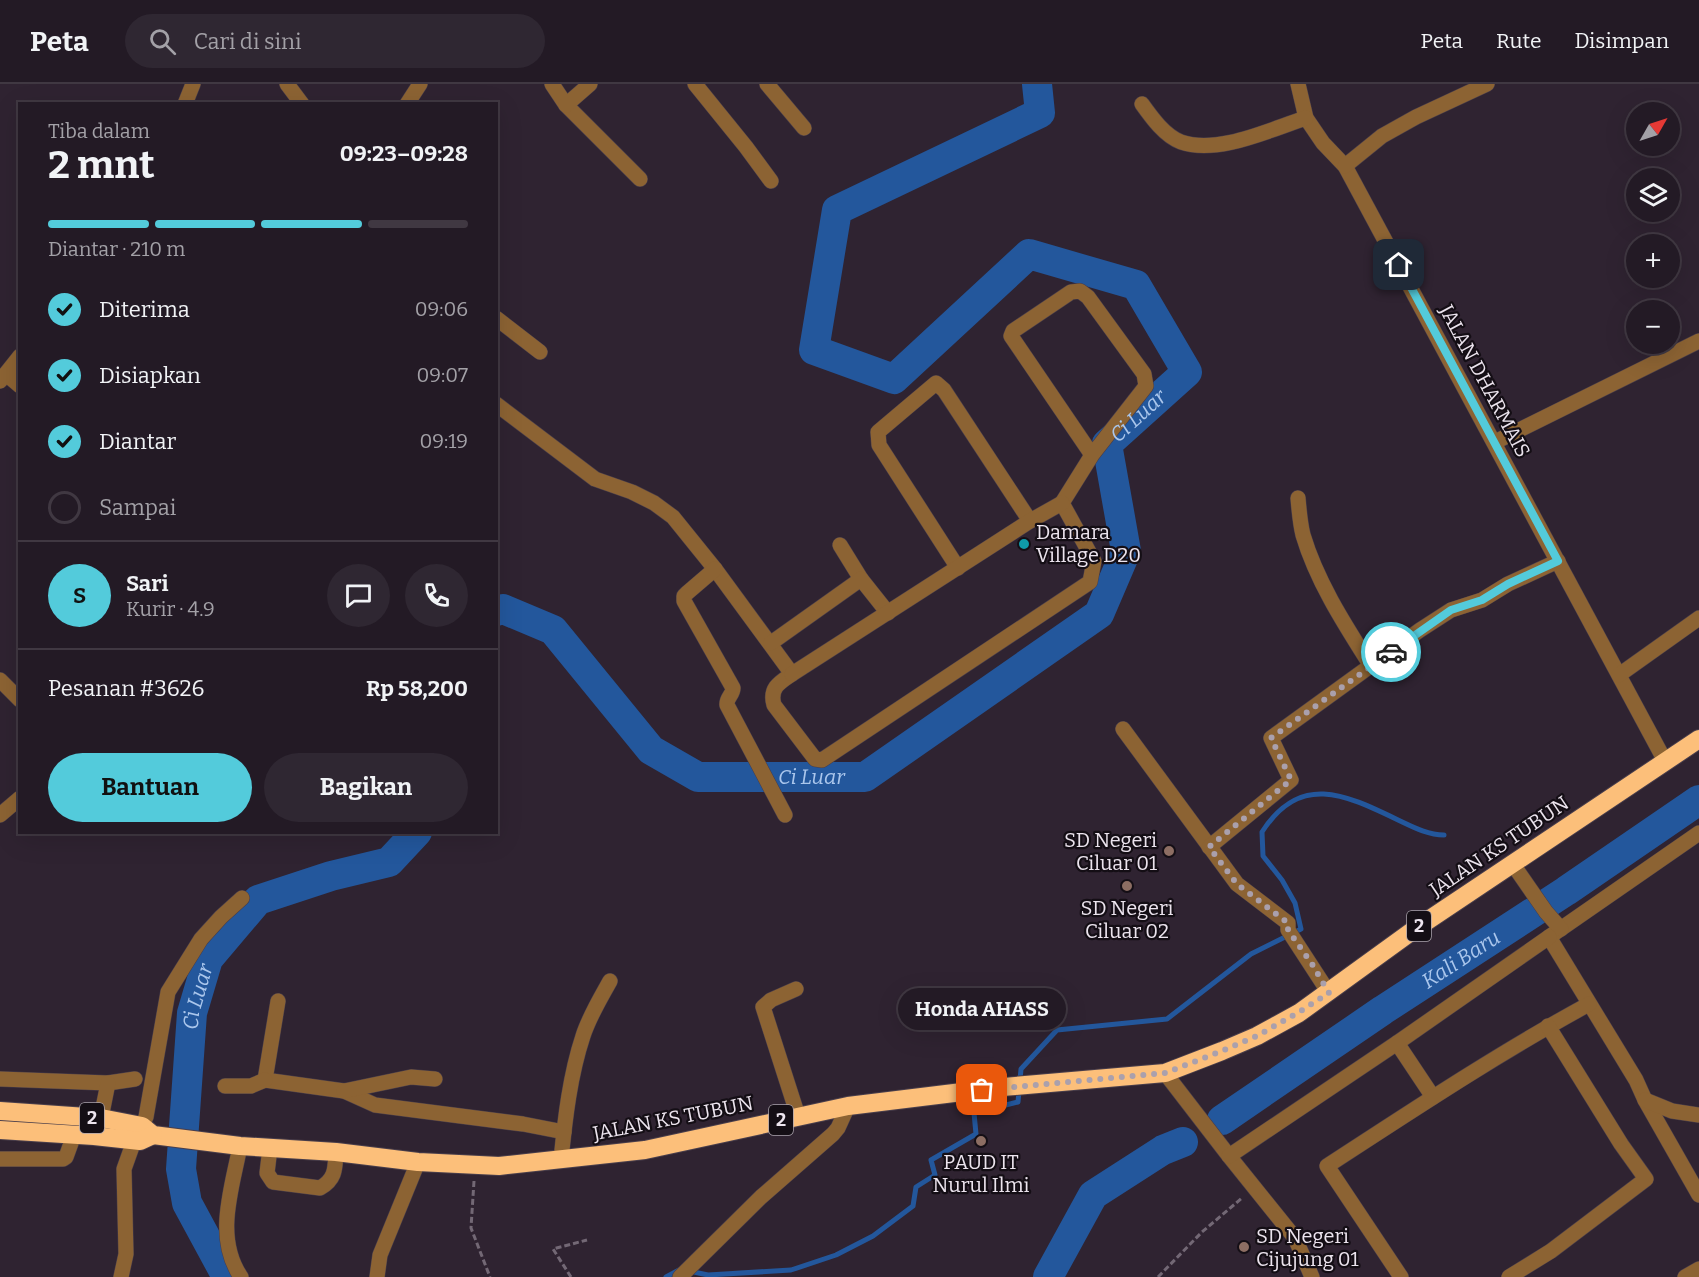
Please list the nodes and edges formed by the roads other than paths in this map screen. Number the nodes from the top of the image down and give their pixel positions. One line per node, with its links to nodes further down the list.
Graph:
1 (193, 84): 10 (street)
2 (287, 84): 11 (street)
3 (420, 84): 12 (street)
4 (552, 84): 14 (street)
5 (590, 84): 14 (street)
6 (695, 84): 19 (street)
7 (767, 84): 16 (street)
8 (1298, 84): 15 (street)
9 (1487, 84): 17 (street)
10 (186, 102)
11 (300, 102)
12 (409, 102)
13 (1142, 104): 15 (street)
14 (566, 105): 18 (street)
15 (1306, 118): 17 (street, JALAN DHARMAIS)
16 (804, 128)
17 (1346, 166): 27 (street, JALAN DHARMAIS)
18 (640, 179)
19 (771, 181)
20 (498, 320): 22 (street)
21 (1699, 341): 27 (street)
22 (540, 352)
23 (18, 359): 24 (street)
24 (3, 378): 25 (street)
25 (18, 385)
26 (498, 406): 35 (street)
27 (1495, 442): 33 (street, JALAN DHARMAIS)
28 (1092, 455): 28 (street); 30 (street)
29 (1298, 498): 40 (street)
30 (1062, 503): 31 (street); 41 (street)
31 (1030, 521): 34 (street); 34 (street)
32 (840, 545): 36 (street)
33 (1558, 561): 40 (street); 42 (street, JALAN DHARMAIS)
34 (958, 568): 37 (street)
35 (715, 569): 39 (street); 50 (street)
36 (861, 579): 37 (street); 39 (street)
37 (888, 614): 41 (street)
38 (1699, 618): 42 (street)
39 (771, 643): 41 (street)
40 (1371, 666): 52 (street)
41 (792, 674)
42 (1619, 675): 47 (street, JALAN DHARMAIS)
43 (0, 680): 44 (street)
44 (18, 698)
45 (1123, 729): 52 (street)
46 (1699, 739): 47 (highway, JALAN KS TUBUN / 2)
47 (1665, 761): 53 (highway, JALAN KS TUBUN / 2)
48 (18, 800): 49 (street)
49 (0, 815)
50 (785, 816)
51 (1699, 833): 55 (street)
52 (1209, 847): 58 (street)
53 (1517, 870): 55 (street); 58 (highway, JALAN KS TUBUN / 2)
54 (242, 898): 80 (street)
55 (1555, 933): 60 (street); 62 (street)
56 (610, 981): 79 (street)
57 (796, 989): 76 (street)
58 (1329, 993): 63 (highway, JALAN KS TUBUN / 2)
59 (278, 1001): 67 (street)
60 (1589, 1004): 61 (street); 72 (street)
61 (1548, 1026): 71 (street); 97 (street)
62 (1398, 1043): 71 (street); 85 (street)
63 (1165, 1073): 73 (highway, JALAN KS TUBUN / 2); 85 (street)
64 (0, 1079): 68 (street)
65 (135, 1079): 68 (street)
66 (435, 1079): 70 (street)
67 (265, 1080): 69 (street); 70 (street)
68 (108, 1083): 77 (street)
69 (225, 1086)
70 (344, 1091): 79 (street)
71 (1433, 1097): 96 (street)
72 (1645, 1100): 75 (street); 89 (street)
73 (848, 1106): 76 (highway, JALAN KS TUBUN / 2); 94 (street)
74 (0, 1111): 77 (highway, 2)
75 (1699, 1115)
76 (798, 1116): 87 (highway, JALAN KS TUBUN / 2)
77 (101, 1118): 80 (highway, 2)
78 (0, 1130): 81 (highway, 2)
79 (564, 1132): 87 (street)
80 (147, 1134): 81 (highway, 2); 82 (highway, 2); 91 (street)
81 (74, 1135): 86 (street)
82 (240, 1146): 83 (highway, 2); 92 (street)
83 (270, 1148): 84 (highway, 2); 84 (street)
84 (336, 1152): 88 (highway, 2)
85 (1228, 1156): 95 (street)
86 (0, 1159)
87 (561, 1160): 88 (highway, 2)
88 (418, 1162): 93 (street)
89 (1699, 1195)
90 (1699, 1269): 98 (street)
91 (121, 1277)
92 (241, 1277)
93 (377, 1277)
94 (680, 1277)
95 (1312, 1277)
96 (1401, 1277)
97 (1509, 1277)
98 (1684, 1277)

